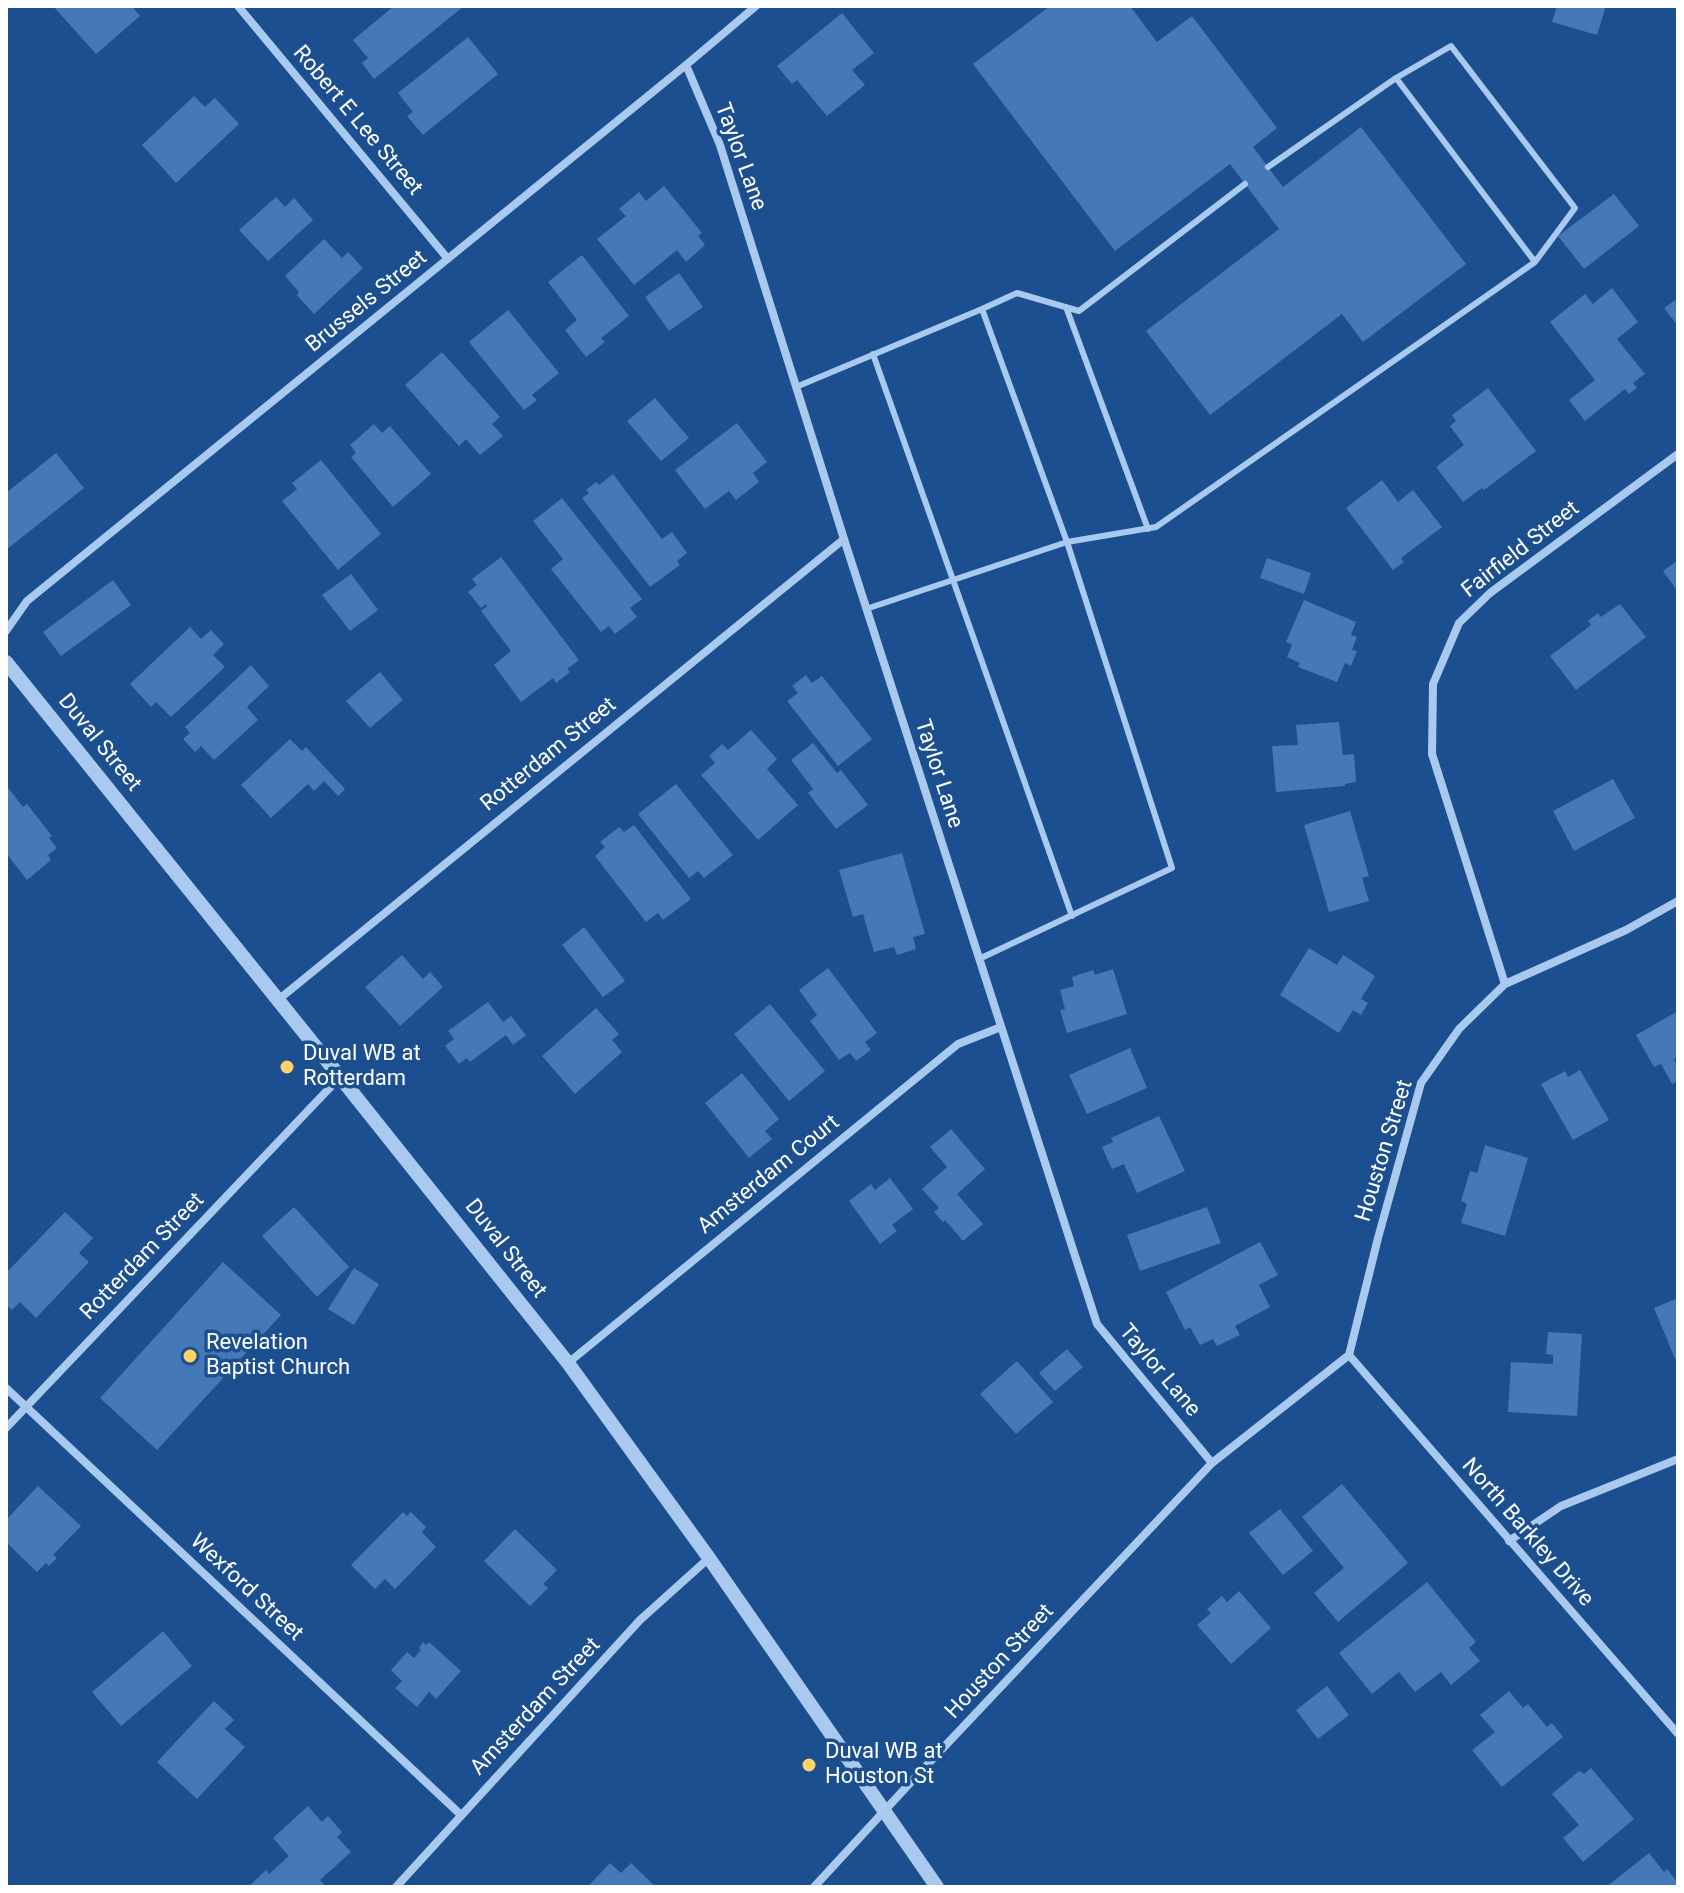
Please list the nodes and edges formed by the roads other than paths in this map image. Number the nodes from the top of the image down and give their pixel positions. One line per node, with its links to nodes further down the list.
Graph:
1 (238, 6): 7 (street, Robert E Lee Street)
2 (756, 6): 3 (street, Brussels Street)
3 (686, 65): 7 (street, Brussels Street); 12 (street, Taylor Lane)
4 (1396, 78): 5 (lane); 8 (lane); 8 (lane)
5 (1268, 167)
6 (1245, 184): 9 (lane)
7 (448, 259): 19 (street, Brussels Street)
8 (1535, 262): 14 (lane)
9 (1066, 306): 10 (lane); 14 (lane)
10 (982, 309): 11 (lane); 16 (lane)
11 (873, 354): 12 (lane); 17 (lane)
12 (796, 387): 15 (street, Taylor Lane)
13 (1678, 454): 24 (street, Fairfield Street)
14 (1148, 529): 16 (lane)
15 (844, 539): 18 (street, Taylor Lane); 25 (street, Rotterdam Street)
16 (1067, 542): 17 (lane); 22 (lane)
17 (954, 581): 18 (lane); 22 (lane)
18 (866, 609): 23 (street, Taylor Lane)
19 (6, 631)
20 (6, 662): 25 (street, Duval Street)
21 (1678, 901): 24 (street, Houston Street)
22 (1072, 916): 23 (lane)
23 (979, 959): 26 (street, Taylor Lane)
24 (1505, 984): 28 (street, Houston Street)
25 (278, 1000): 27 (street, Duval Street)
26 (1001, 1027): 29 (street, Amsterdam Court); 34 (street, Taylor Lane)
27 (340, 1077): 29 (street, Duval Street); 31 (street, Rotterdam Street)
28 (1349, 1355): 34 (street, Houston Street); 35 (street, North Barkley Drive)
29 (568, 1363): 36 (street, Duval Street)
30 (6, 1388): 31 (street, Wexford Street)
31 (26, 1406): 32 (street, Rotterdam Street); 39 (street, Wexford Street)
32 (6, 1428)
33 (1678, 1459): 35 (street)
34 (1212, 1463): 38 (street, Houston Street)
35 (1509, 1541): 37 (street, North Barkley Drive)
36 (709, 1558): 38 (street, Duval Street); 39 (street, Amsterdam Street)
37 (1678, 1734)
38 (884, 1811): 41 (street, Houston Street); 42 (street, Duval Street)
39 (461, 1815): 40 (street, Amsterdam Street)
40 (396, 1887)
41 (814, 1887)
42 (937, 1887)

